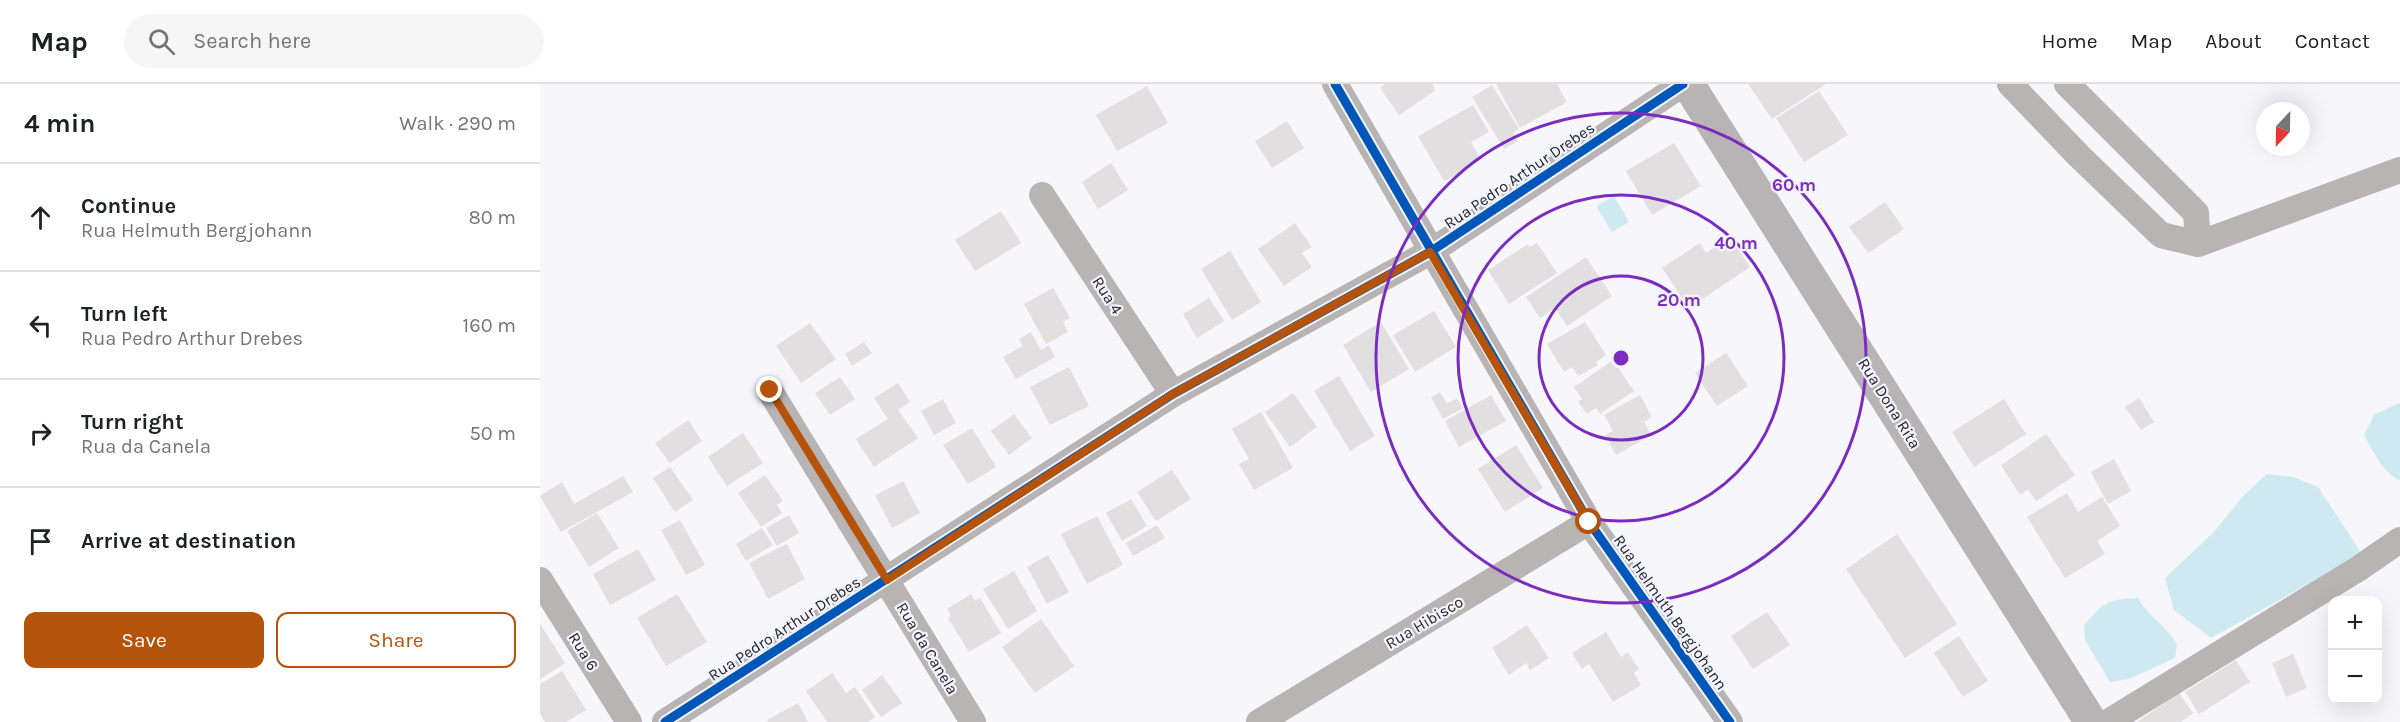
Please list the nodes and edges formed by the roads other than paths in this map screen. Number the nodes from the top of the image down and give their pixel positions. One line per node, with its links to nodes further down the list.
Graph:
1 (1335, 84): 11 (street, Rua Helmuth Bergjohann)
2 (1683, 84): 11 (street, Rua Pedro Arthur Drebes)
3 (1689, 84): 23 (main road, Rua Dona Rita)
4 (2010, 84): 7 (street)
5 (2067, 84): 6 (street)
6 (2111, 129): 7 (street); 10 (street)
7 (2079, 156): 10 (street)
8 (2400, 170): 10 (street)
9 (1042, 195): 13 (street, Rua 4)
10 (2198, 244)
11 (1430, 252): 13 (street, Rua Pedro Arthur Drebes); 14 (street, Rua Helmuth Bergjohann)
12 (770, 390): 17 (street, Rua da Canela)
13 (1173, 394): 17 (street, Rua Pedro Arthur Drebes)
14 (1589, 522): 21 (street, Rua Hibisco); 22 (street, Rua Helmuth Bergjohann)
15 (2400, 540): 24 (street)
16 (540, 580): 18 (street, Rua 6)
17 (887, 580): 19 (street, Rua Pedro Arthur Drebes); 20 (street, Rua da Canela)
18 (629, 722)
19 (665, 722)
20 (973, 722)
21 (1259, 722)
22 (1730, 722)
23 (2091, 722)
24 (2108, 722)

